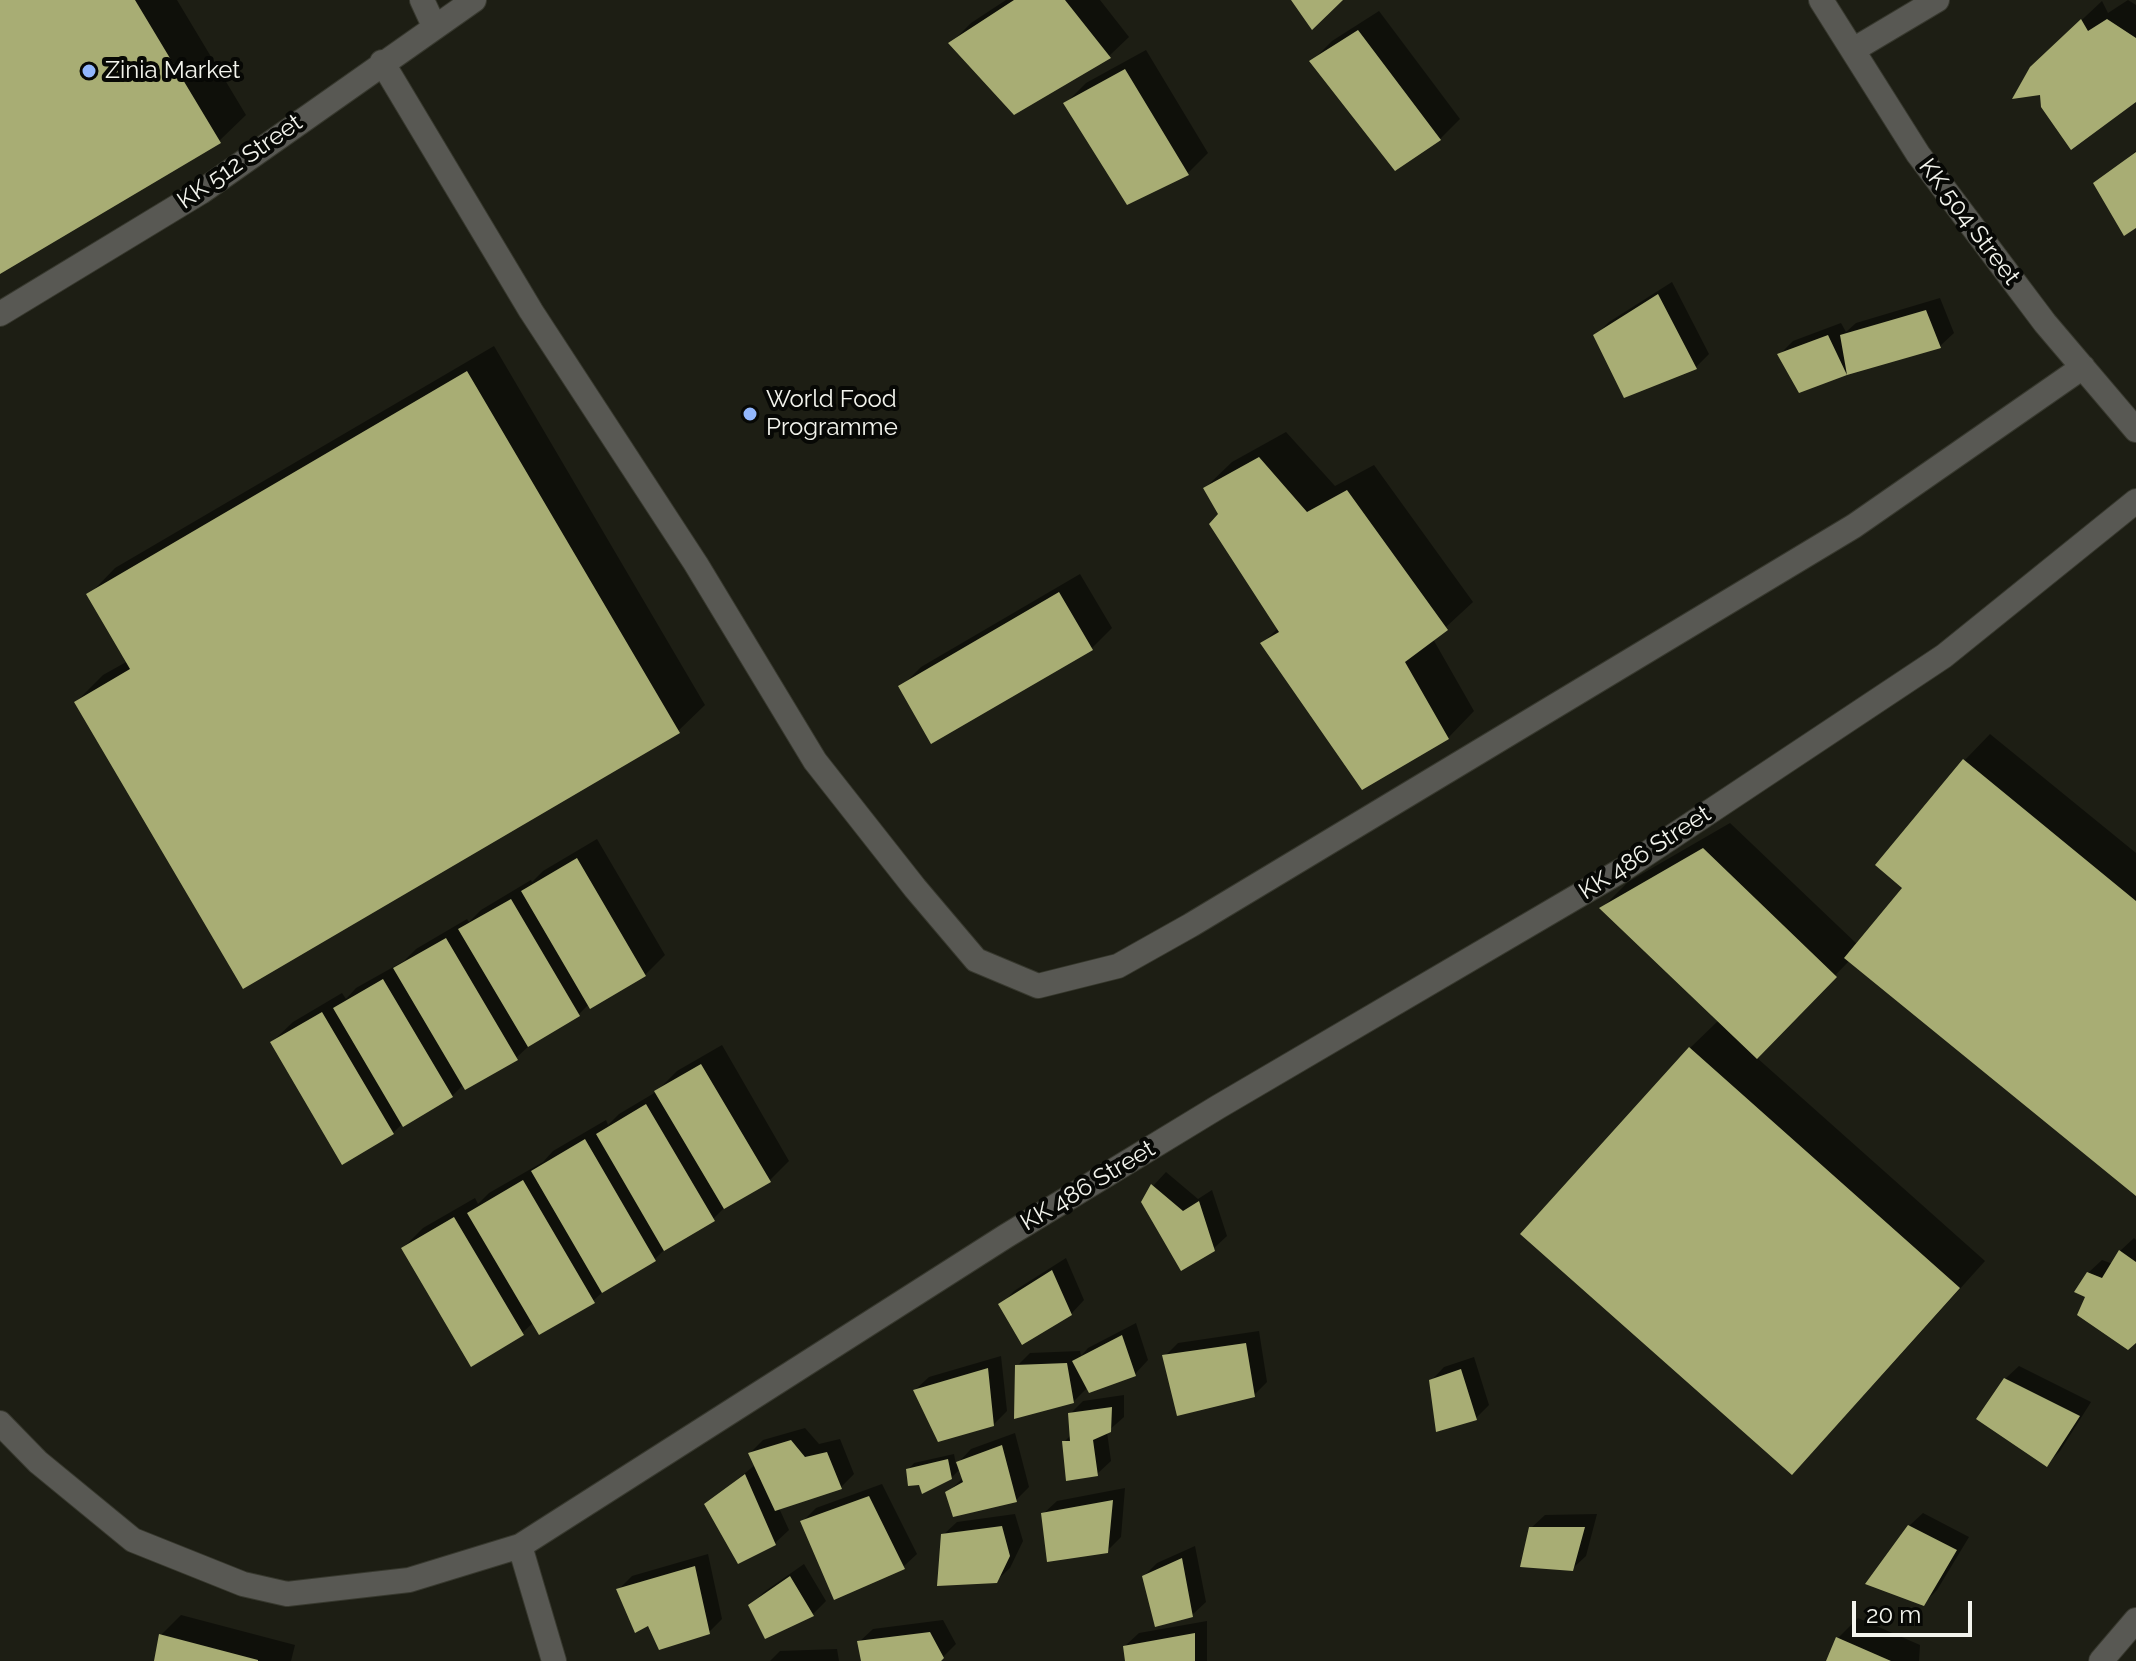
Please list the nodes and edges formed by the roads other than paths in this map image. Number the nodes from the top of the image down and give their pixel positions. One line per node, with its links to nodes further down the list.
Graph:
1 (422, 0): 5 (street)
2 (474, 0): 5 (street, KK 512 Street)
3 (1821, 0): 6 (street, KK 504 Street)
4 (1937, 0): 6 (street)
5 (434, 26): 7 (street, KK 512 Street)
6 (1853, 50): 9 (street, KK 504 Street)
7 (382, 62): 8 (street, KK 512 Street); 9 (street)
8 (0, 314)
9 (2083, 367): 10 (street, KK 504 Street)
10 (2136, 430)
11 (2136, 501): 13 (street, KK 486 Street)
12 (0, 1423): 13 (street, KK 486 Street)
13 (520, 1546): 15 (street)
14 (2136, 1620): 16 (street)
15 (554, 1661)
16 (2101, 1661)

